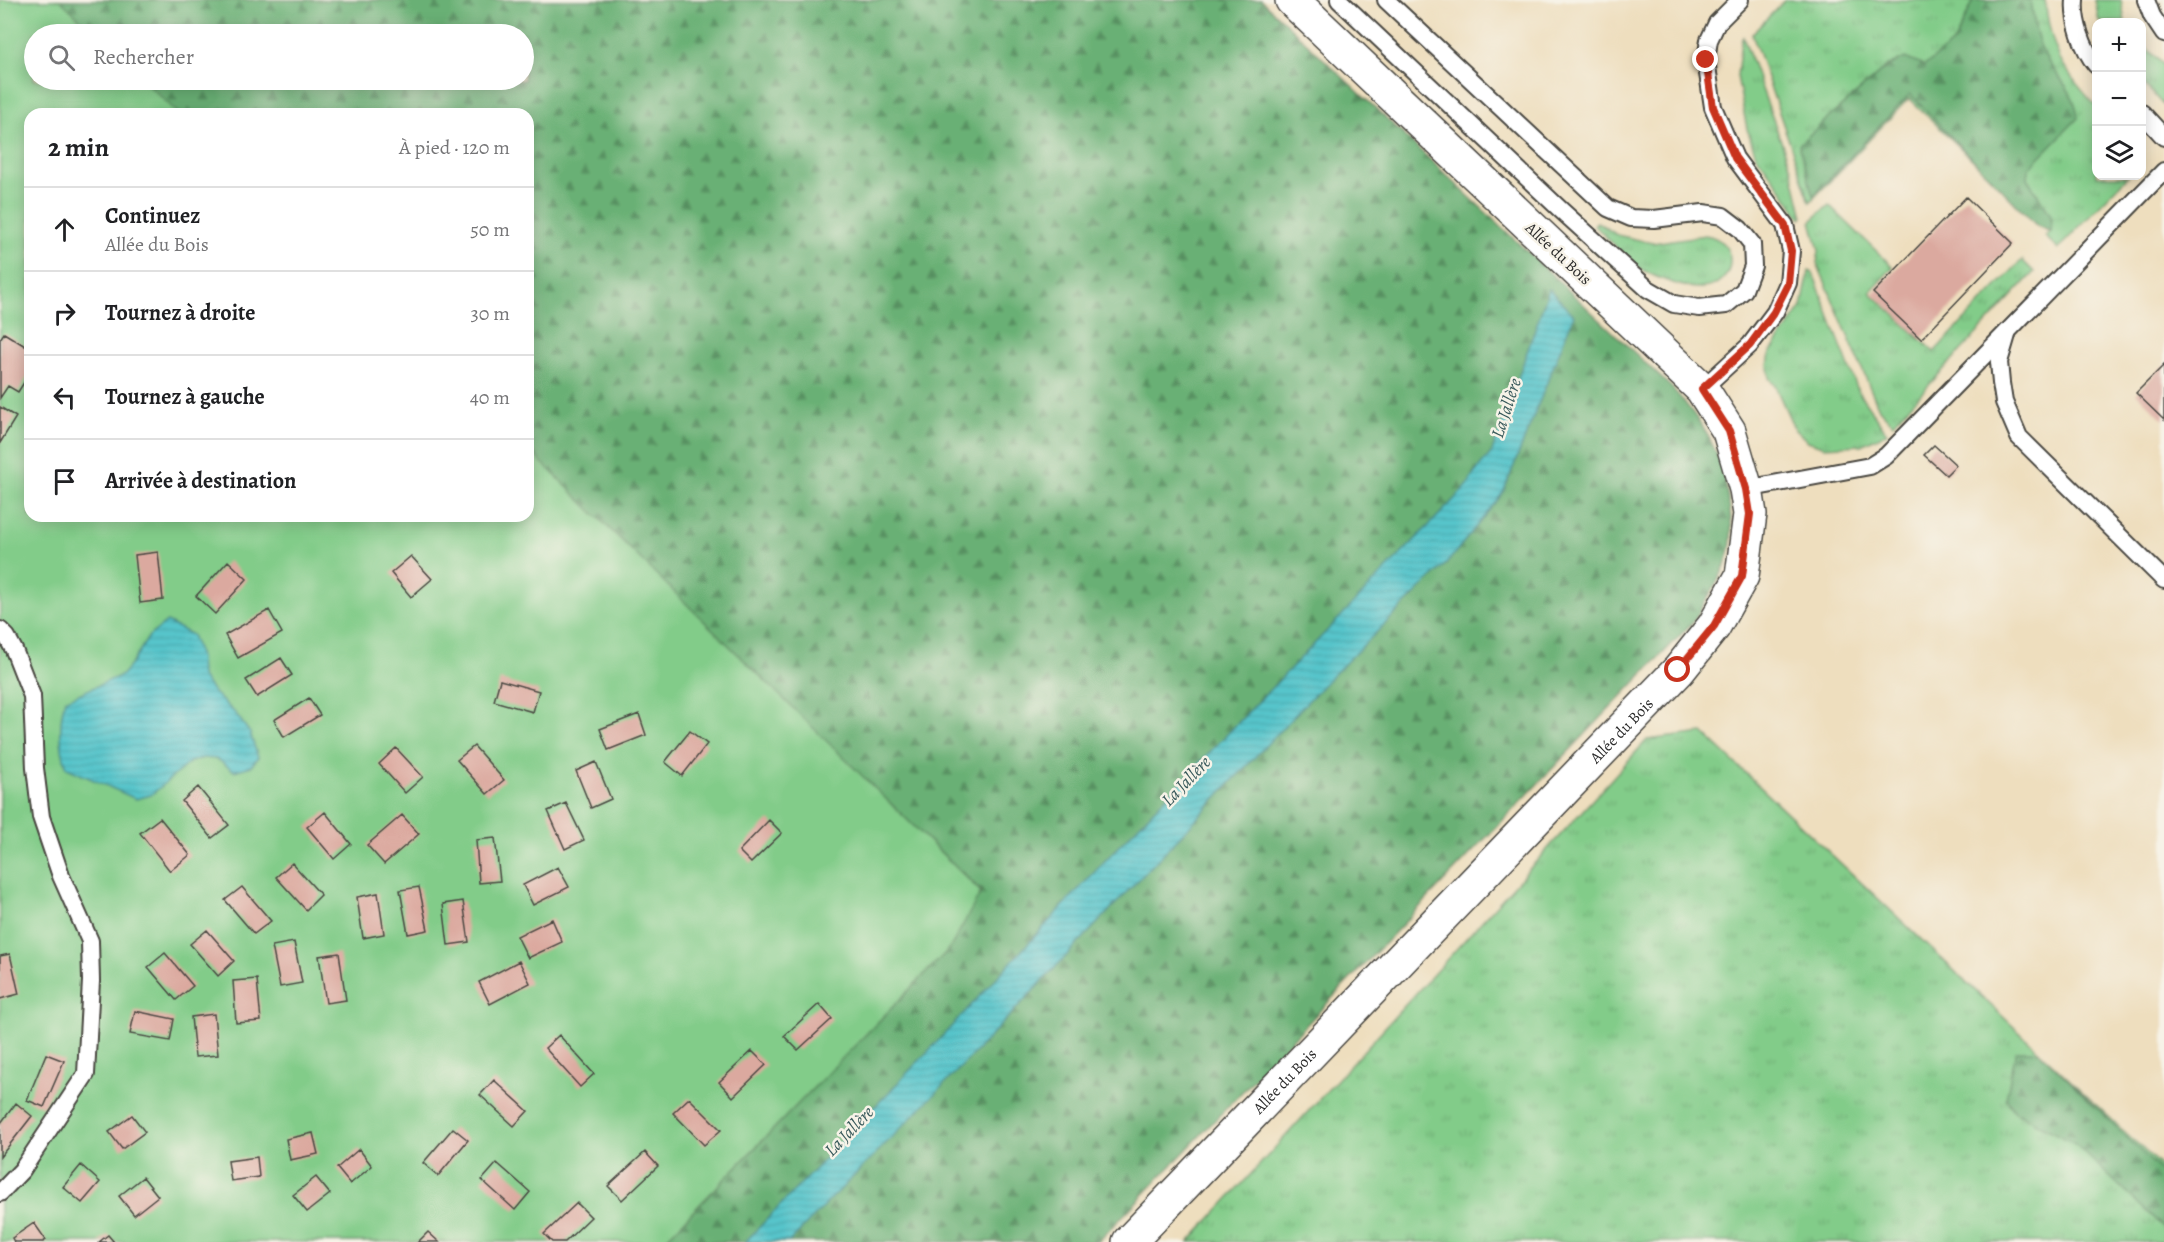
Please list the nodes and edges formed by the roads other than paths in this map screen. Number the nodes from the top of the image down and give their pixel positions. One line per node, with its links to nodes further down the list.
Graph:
1 (1292, 0): 13 (street, Allée du Bois)
2 (1339, 0): 3 (lane)
3 (1386, 0)
4 (1740, 0): 13 (lane)
5 (2075, 0): 8 (lane)
6 (2146, 0): 7 (lane)
7 (2164, 34)
8 (2092, 59)
9 (2146, 118): 10 (lane)
10 (2164, 137)
11 (2164, 171): 12 (lane)
12 (2008, 332): 14 (lane); 15 (lane)
13 (1702, 389): 14 (street, Allée du Bois)
14 (1746, 489): 18 (street, Allée du Bois)
15 (2164, 580)
16 (0, 630): 17 (lane)
17 (0, 1193)
18 (1129, 1242)

